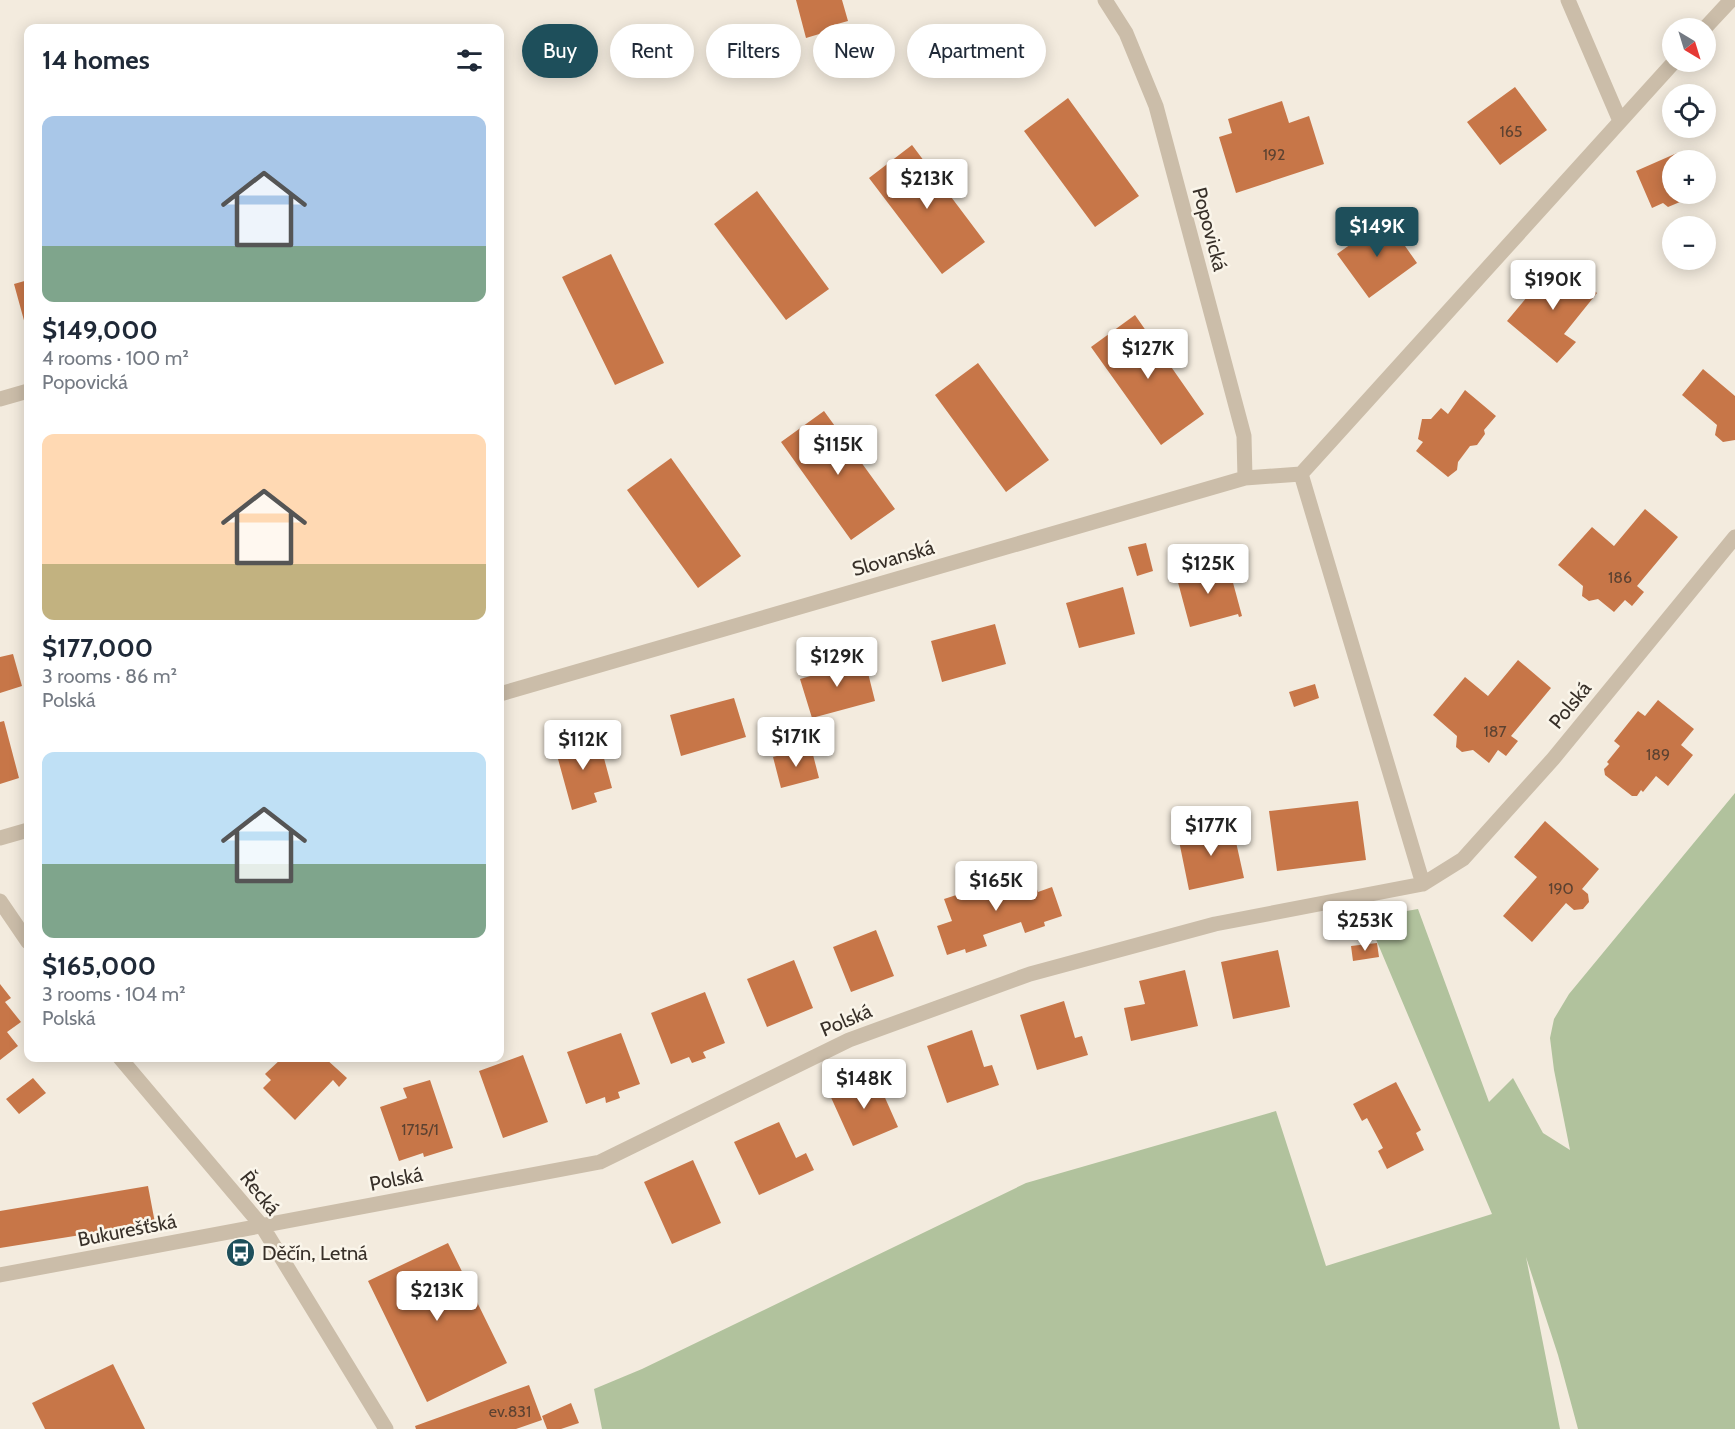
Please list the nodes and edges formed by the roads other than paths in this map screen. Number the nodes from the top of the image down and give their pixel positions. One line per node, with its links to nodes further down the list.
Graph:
1 (1105, 0): 10 (street, Popovická)
2 (1568, 0): 6 (street)
3 (1731, 0): 4 (street)
4 (1714, 18)
5 (1665, 72): 6 (street)
6 (1620, 121): 9 (street)
7 (24, 392): 8 (street)
8 (0, 399)
9 (1301, 474): 10 (street, Slovanská); 15 (street)
10 (1245, 478): 12 (street, Slovanská)
11 (1735, 537): 15 (street, Polská)
12 (504, 693)
13 (24, 831): 14 (street)
14 (0, 838)
15 (1423, 884): 19 (street, Polská)
16 (0, 901): 17 (street)
17 (24, 936)
18 (123, 1062): 19 (street, Řecká)
19 (262, 1226): 20 (street, Bukurešťská); 21 (street, Řecká)
20 (0, 1275)
21 (386, 1429)

